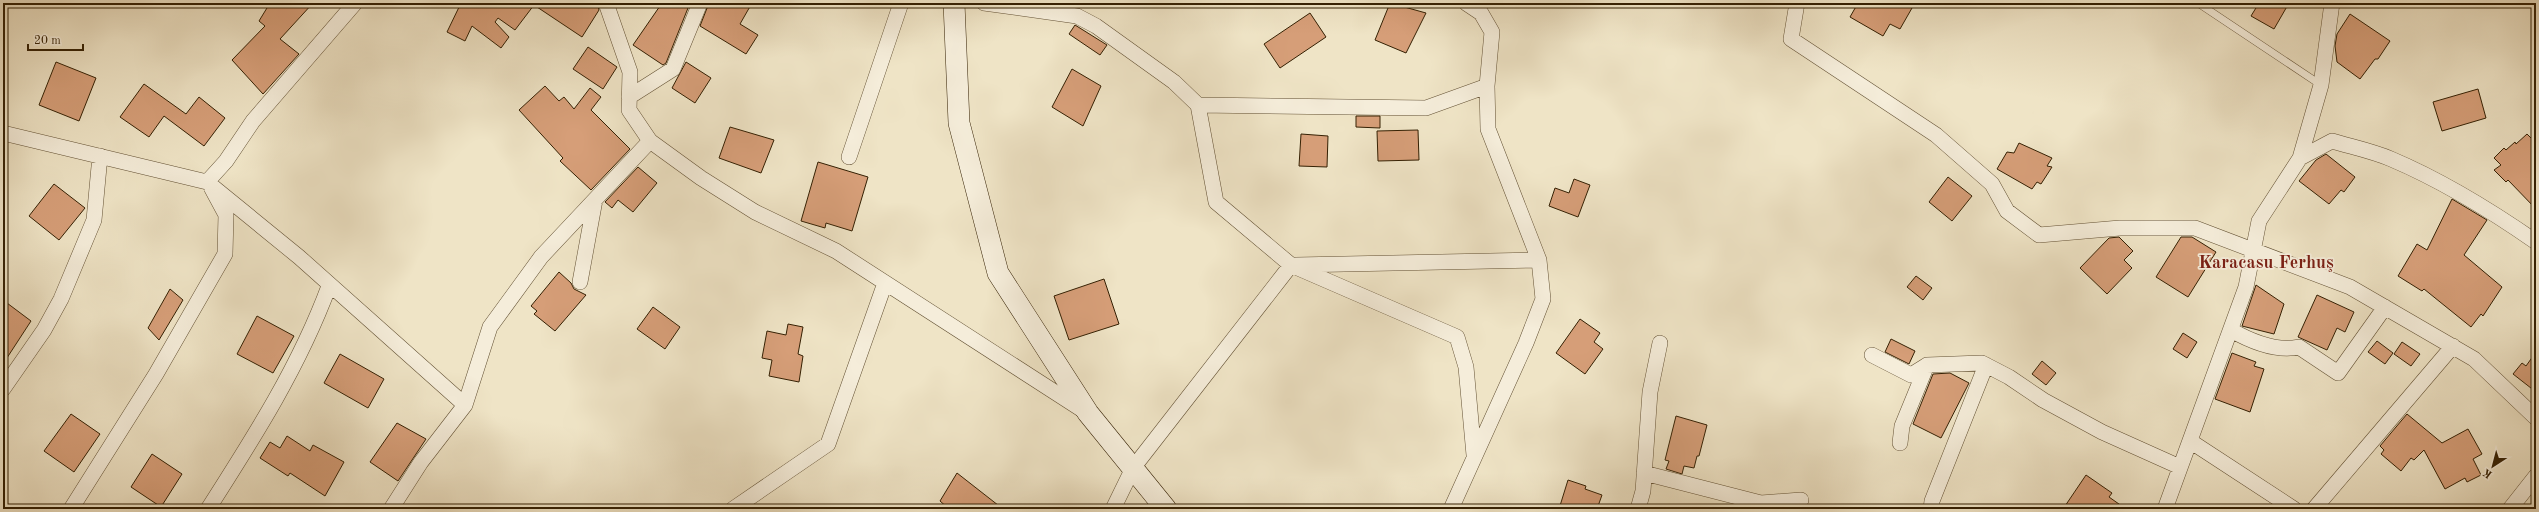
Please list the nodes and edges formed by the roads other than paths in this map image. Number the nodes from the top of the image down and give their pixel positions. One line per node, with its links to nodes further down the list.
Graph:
1 (355, 3): 20 (street)
2 (606, 3): 13 (street)
3 (700, 3): 13 (street)
4 (901, 3): 18 (street)
5 (954, 3): 38 (main road)
6 (984, 3): 14 (street)
7 (1466, 3): 12 (street)
8 (2198, 3): 11 (lane)
9 (2332, 3): 11 (street)
10 (1792, 5): 23 (street)
11 (2321, 85): 19 (street)
12 (1487, 86): 14 (street); 24 (street)
13 (629, 97): 16 (street)
14 (1198, 105): 25 (street)
15 (3, 133): 17 (street)
16 (650, 141): 21 (street); 27 (street)
17 (100, 156): 20 (street); 36 (street)
18 (849, 157)
19 (2300, 158): 22 (street); 23 (street)
20 (207, 182): 28 (street); 48 (street)
21 (595, 200): 26 (street); 37 (street)
22 (2536, 242)
23 (2254, 250): 29 (street); 30 (street)
24 (1540, 260): 25 (street); 42 (street)
25 (1291, 265): 42 (street); 44 (street)
26 (580, 282)
27 (885, 283): 38 (street); 51 (street)
28 (329, 286): 37 (street); 49 (street)
29 (2385, 307): 30 (street); 32 (street)
30 (2231, 330): 40 (street)
31 (1660, 343): 45 (street)
32 (2453, 346): 39 (street); 59 (street)
33 (1872, 355): 34 (street)
34 (1927, 365): 35 (street); 41 (street)
35 (1986, 365): 43 (street); 56 (street)
36 (3, 389)
37 (465, 404): 50 (street)
38 (1088, 413): 44 (main road)
39 (2536, 418)
40 (2190, 441): 43 (street); 58 (street)
41 (1900, 443)
42 (1475, 457): 54 (street)
43 (2180, 467): 57 (street)
44 (1133, 468): 52 (street); 53 (main road)
45 (1644, 473): 47 (street); 55 (street)
46 (2536, 476): 60 (street)
47 (1801, 500)
48 (78, 507)
49 (208, 509)
50 (391, 509)
51 (733, 509)
52 (1113, 509)
53 (1166, 509)
54 (1451, 509)
55 (1638, 509)
56 (1931, 509)
57 (2165, 509)
58 (2294, 509)
59 (2314, 509)
60 (2510, 509)

